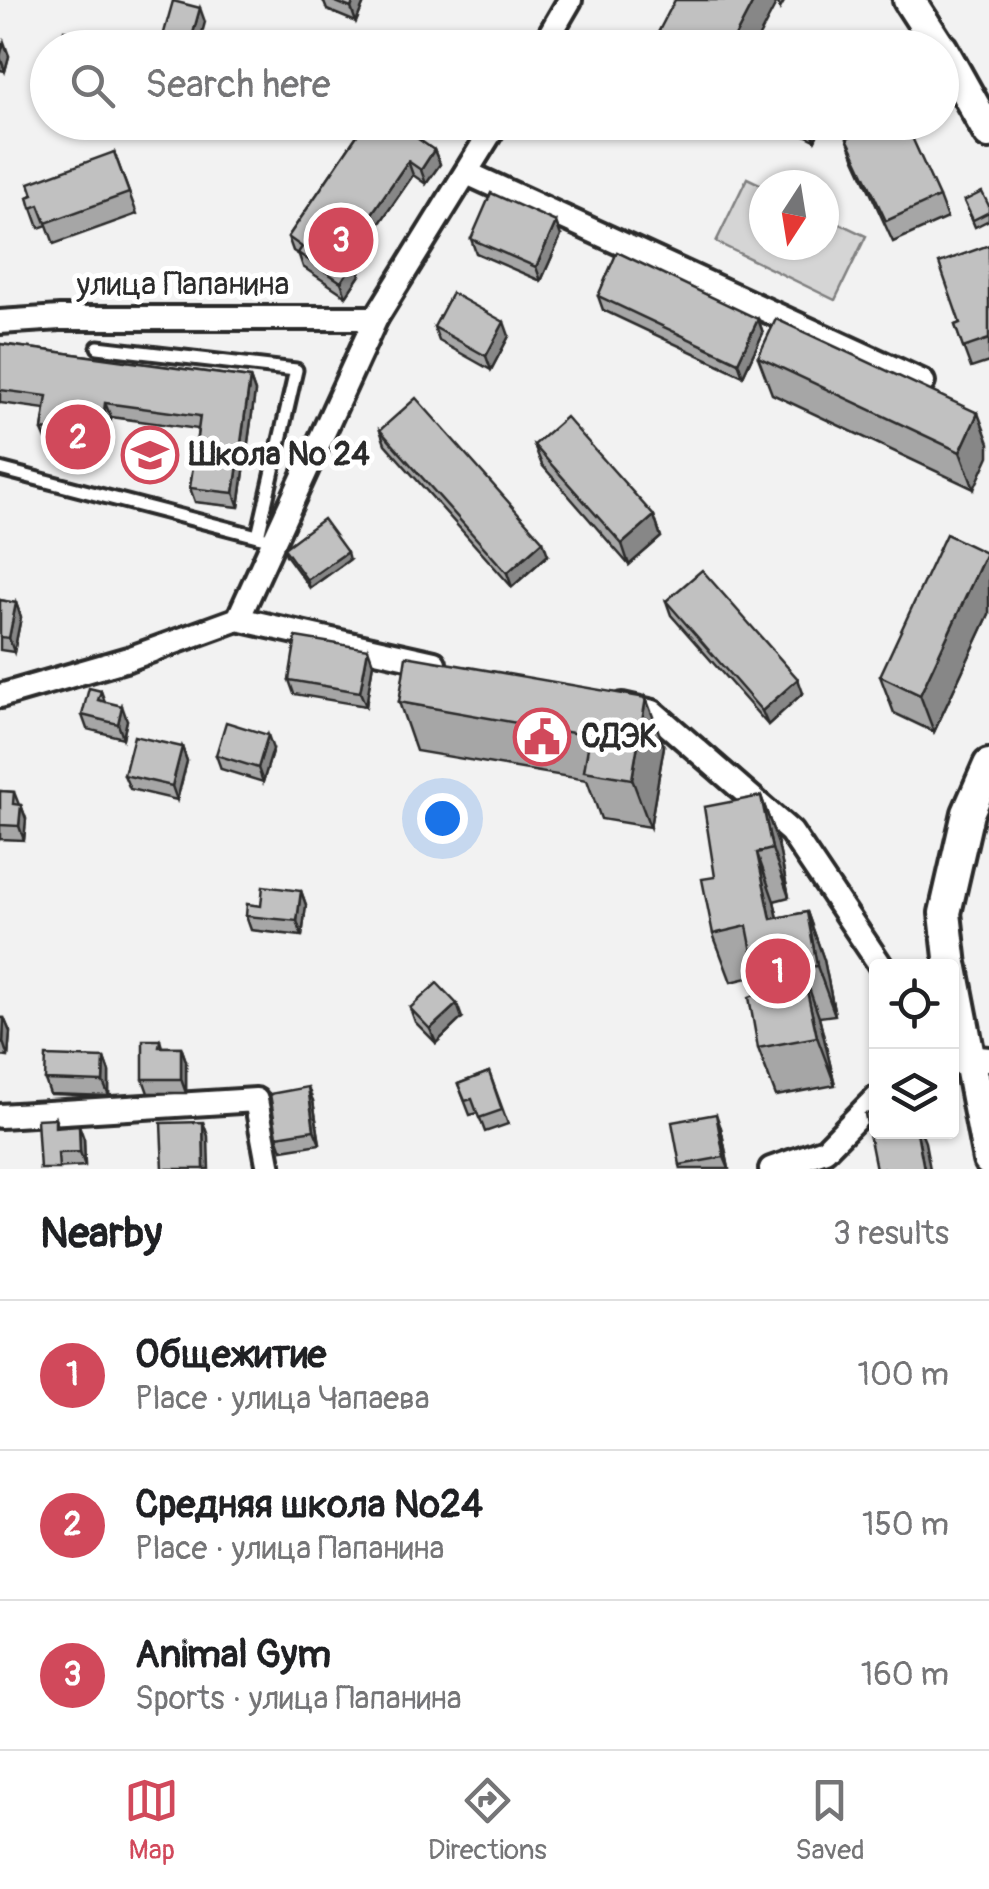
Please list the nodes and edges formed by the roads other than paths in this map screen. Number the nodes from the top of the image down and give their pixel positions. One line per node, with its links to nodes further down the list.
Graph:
1 (570, 0): 3 (street)
2 (909, 0): 4 (street)
3 (552, 30)
4 (929, 30)
5 (959, 80): 6 (street)
6 (989, 134)
7 (486, 140): 8 (street)
8 (467, 173): 9 (street); 12 (street)
9 (376, 318): 10 (street, улица Папанина); 14 (street)
10 (0, 322)
11 (98, 347): 14 (lane)
12 (923, 382)
13 (0, 469): 14 (lane)
14 (266, 538): 15 (street)
15 (238, 618): 16 (street); 17 (street)
16 (450, 666)
17 (0, 696)
18 (604, 700): 20 (street)
19 (989, 765): 21 (street)
20 (877, 959)
21 (950, 959)
22 (959, 1015): 23 (street)
23 (969, 1060): 26 (street)
24 (869, 1105): 28 (street)
25 (0, 1116): 27 (street)
26 (989, 1160)
27 (269, 1169)
28 (771, 1169)

